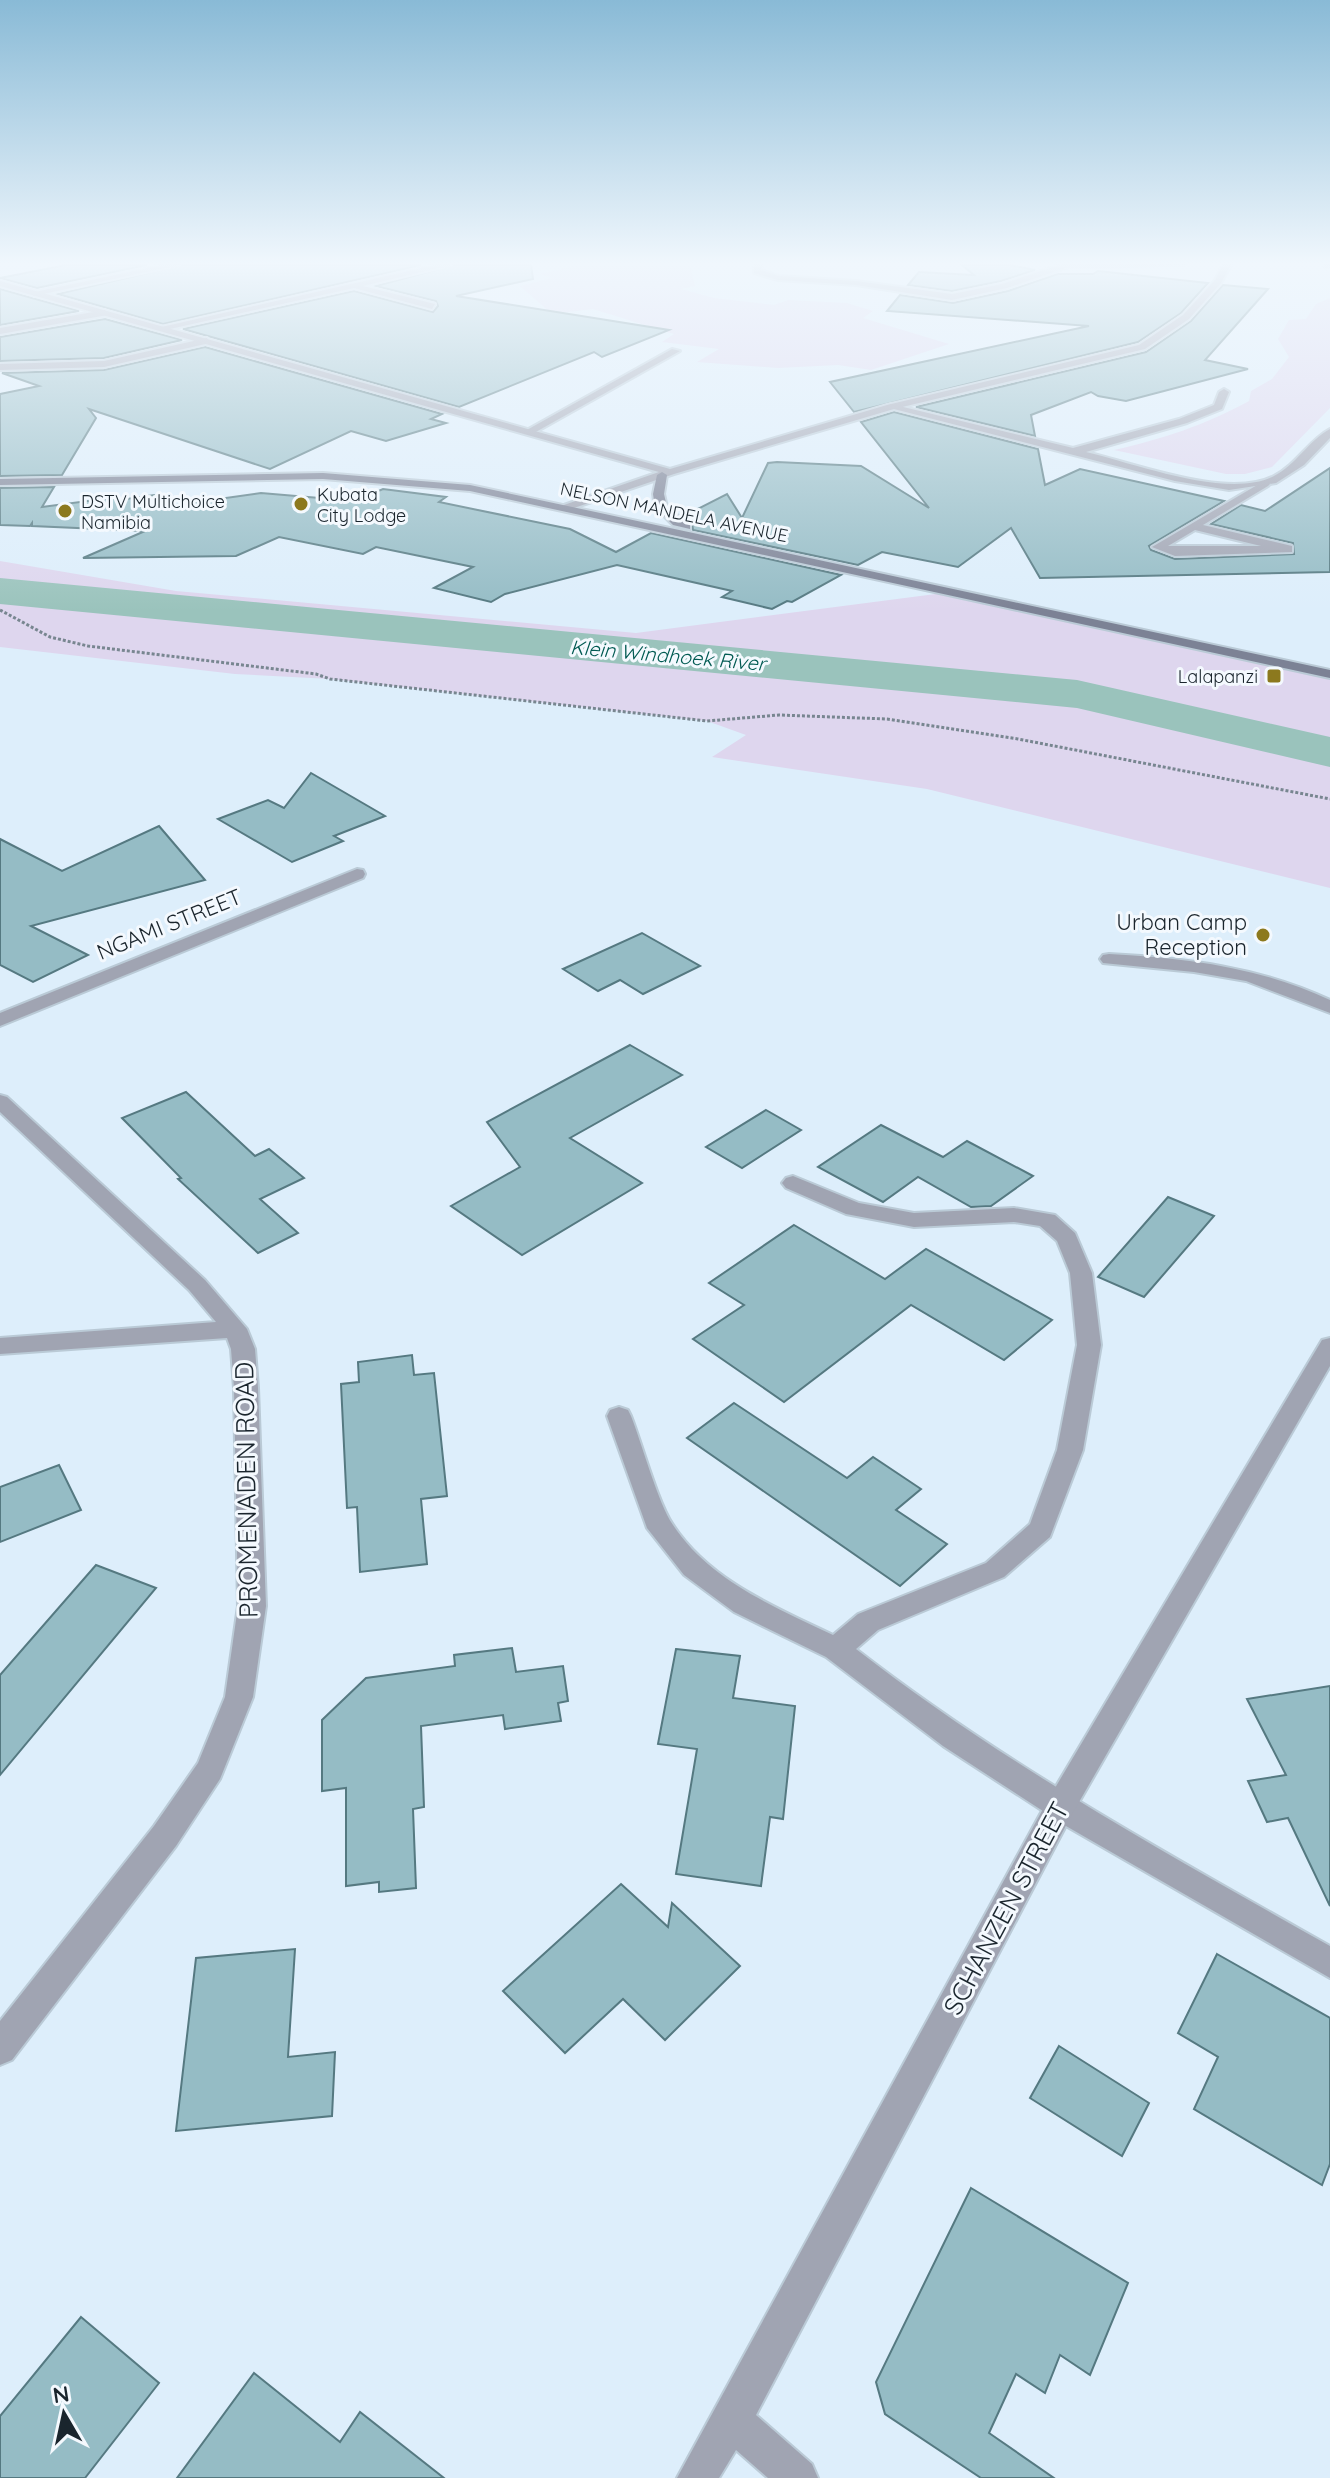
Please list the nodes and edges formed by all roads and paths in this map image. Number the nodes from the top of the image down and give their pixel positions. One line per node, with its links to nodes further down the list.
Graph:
1 (349, 381): 6 (street)
2 (621, 381): 6 (street)
3 (1001, 381): 5 (street)
4 (1224, 392): 8 (street)
5 (891, 407): 8 (street); 9 (street)
6 (530, 431): 9 (street)
7 (1330, 432): 11 (street)
8 (1075, 452): 11 (street)
9 (666, 474): 12 (street); 14 (main road)
10 (0, 482): 12 (main road, NELSON MANDELA AVENUE)
11 (1264, 484): 13 (street)
12 (568, 507): 14 (main road, NELSON MANDELA AVENUE)
13 (1192, 526): 13 (street)
14 (710, 538): 16 (main road, NELSON MANDELA AVENUE)
15 (0, 610): 17 (path)
16 (1330, 674)
17 (1330, 799)
18 (357, 874): 21 (street, NGAMI STREET)
19 (1109, 959): 20 (street)
20 (1330, 1007)
21 (0, 1020)
22 (0, 1101): 24 (street, PROMENADEN ROAD)
23 (793, 1183): 28 (street)
24 (235, 1329): 25 (street); 31 (street, PROMENADEN ROAD)
25 (0, 1346)
26 (1330, 1346): 29 (street, SCHANZEN STREET)
27 (619, 1416): 28 (street)
28 (836, 1649): 29 (street)
29 (1060, 1807): 30 (street); 32 (street, SCHANZEN STREET)
30 (1330, 1963)
31 (0, 2048)
32 (732, 2420): 33 (street, SCHANZEN STREET); 34 (street)
33 (697, 2478)
34 (798, 2478)

